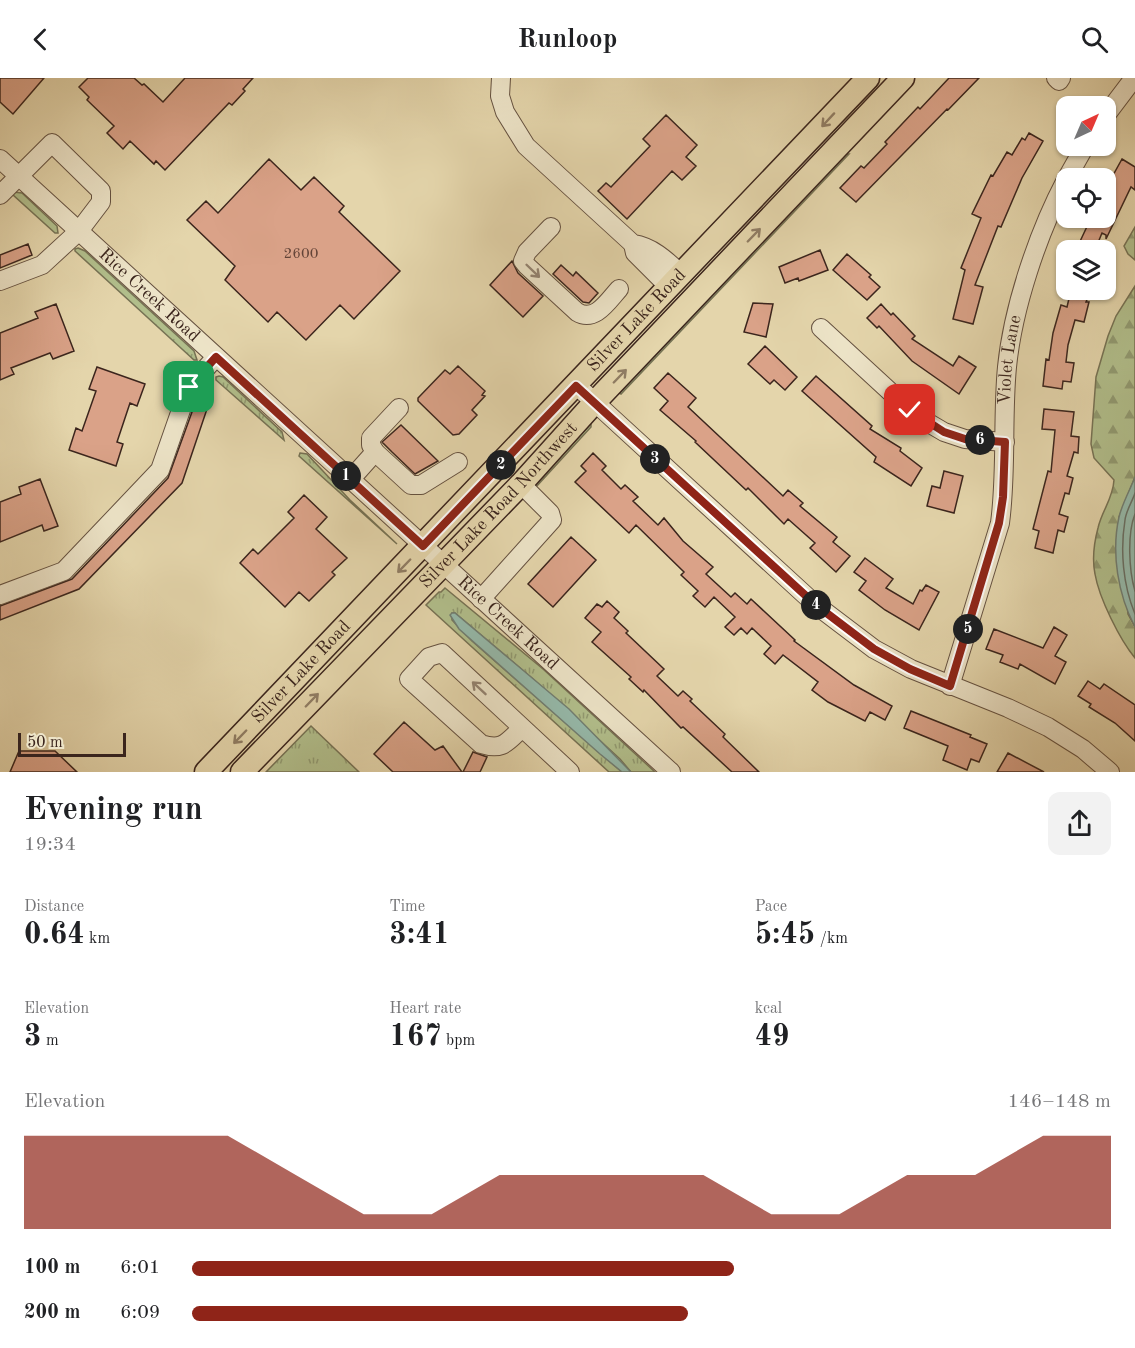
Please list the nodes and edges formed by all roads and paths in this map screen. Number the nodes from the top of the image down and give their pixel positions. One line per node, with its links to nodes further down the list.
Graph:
1 (501, 78): 15 (street)
2 (868, 78): 15 (main road, Silver Lake Road, one-way to 15)
3 (903, 78): 20 (main road, Silver Lake Road Northwest, one-way to 3)
4 (1056, 78): 5 (street)
5 (1061, 78)
6 (1134, 78): 7 (street)
7 (1116, 102)
8 (0, 159): 9 (street, Rice Creek Road)
9 (19, 176): 10 (street); 13 (street, Rice Creek Road); 13 (street)
10 (0, 195)
11 (1056, 205): 22 (street, Violet Lane)
12 (551, 227): 16 (street, one-way to 16)
13 (79, 231): 14 (street); 18 (street, Rice Creek Road)
14 (0, 281)
15 (675, 281): 19 (main road, Silver Lake Road)
16 (619, 289)
17 (821, 328): 22 (street)
18 (216, 357): 25 (street, Rice Creek Road); 29 (street)
19 (576, 386): 20 (street); 27 (main road, Silver Lake Road)
20 (594, 403): 26 (main road, Silver Lake Road Northwest); 31 (street)
21 (399, 408): 23 (street)
22 (1005, 442): 31 (street, Violet Lane)
23 (375, 452): 24 (street); 25 (street)
24 (458, 462)
25 (350, 480): 27 (street, Rice Creek Road)
26 (521, 484): 28 (main road, Silver Lake Road Northwest); 30 (street)
27 (423, 546): 28 (street, Rice Creek Road); 33 (main road, Silver Lake Road, one-way to 33)
28 (443, 565): 30 (street, Rice Creek Road); 34 (main road, Silver Lake Road Northwest, one-way to 28)
29 (0, 595)
30 (482, 599): 36 (street, Rice Creek Road)
31 (950, 686): 37 (street)
32 (522, 728): 32 (street, one-way to 32); 35 (street)
33 (206, 772)
34 (242, 772)
35 (570, 772)
36 (671, 772)
37 (1110, 772)

